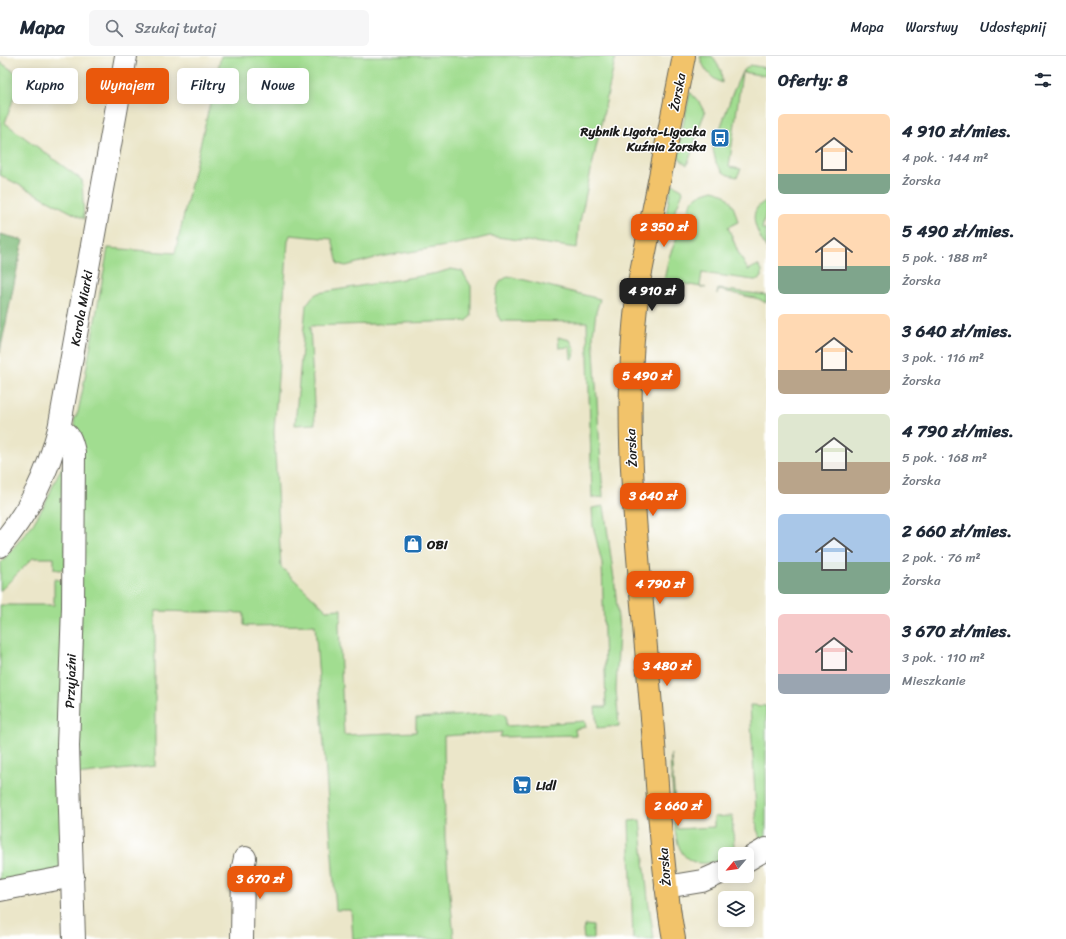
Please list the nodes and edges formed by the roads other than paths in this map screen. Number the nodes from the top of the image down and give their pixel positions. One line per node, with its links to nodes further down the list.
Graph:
1 (126, 56): 3 (street, Karola Miarki)
2 (684, 56): 10 (main road, Żorska)
3 (59, 429): 4 (street, Karola Miarki); 9 (street, Przyjaźni)
4 (0, 546)
5 (766, 850): 6 (street)
6 (754, 856)
7 (245, 858): 13 (street)
8 (718, 874): 10 (street)
9 (73, 876): 11 (street); 12 (street, Przyjaźni)
10 (666, 887): 14 (main road, Żorska)
11 (0, 890)
12 (74, 939)
13 (242, 939)
14 (674, 939)

